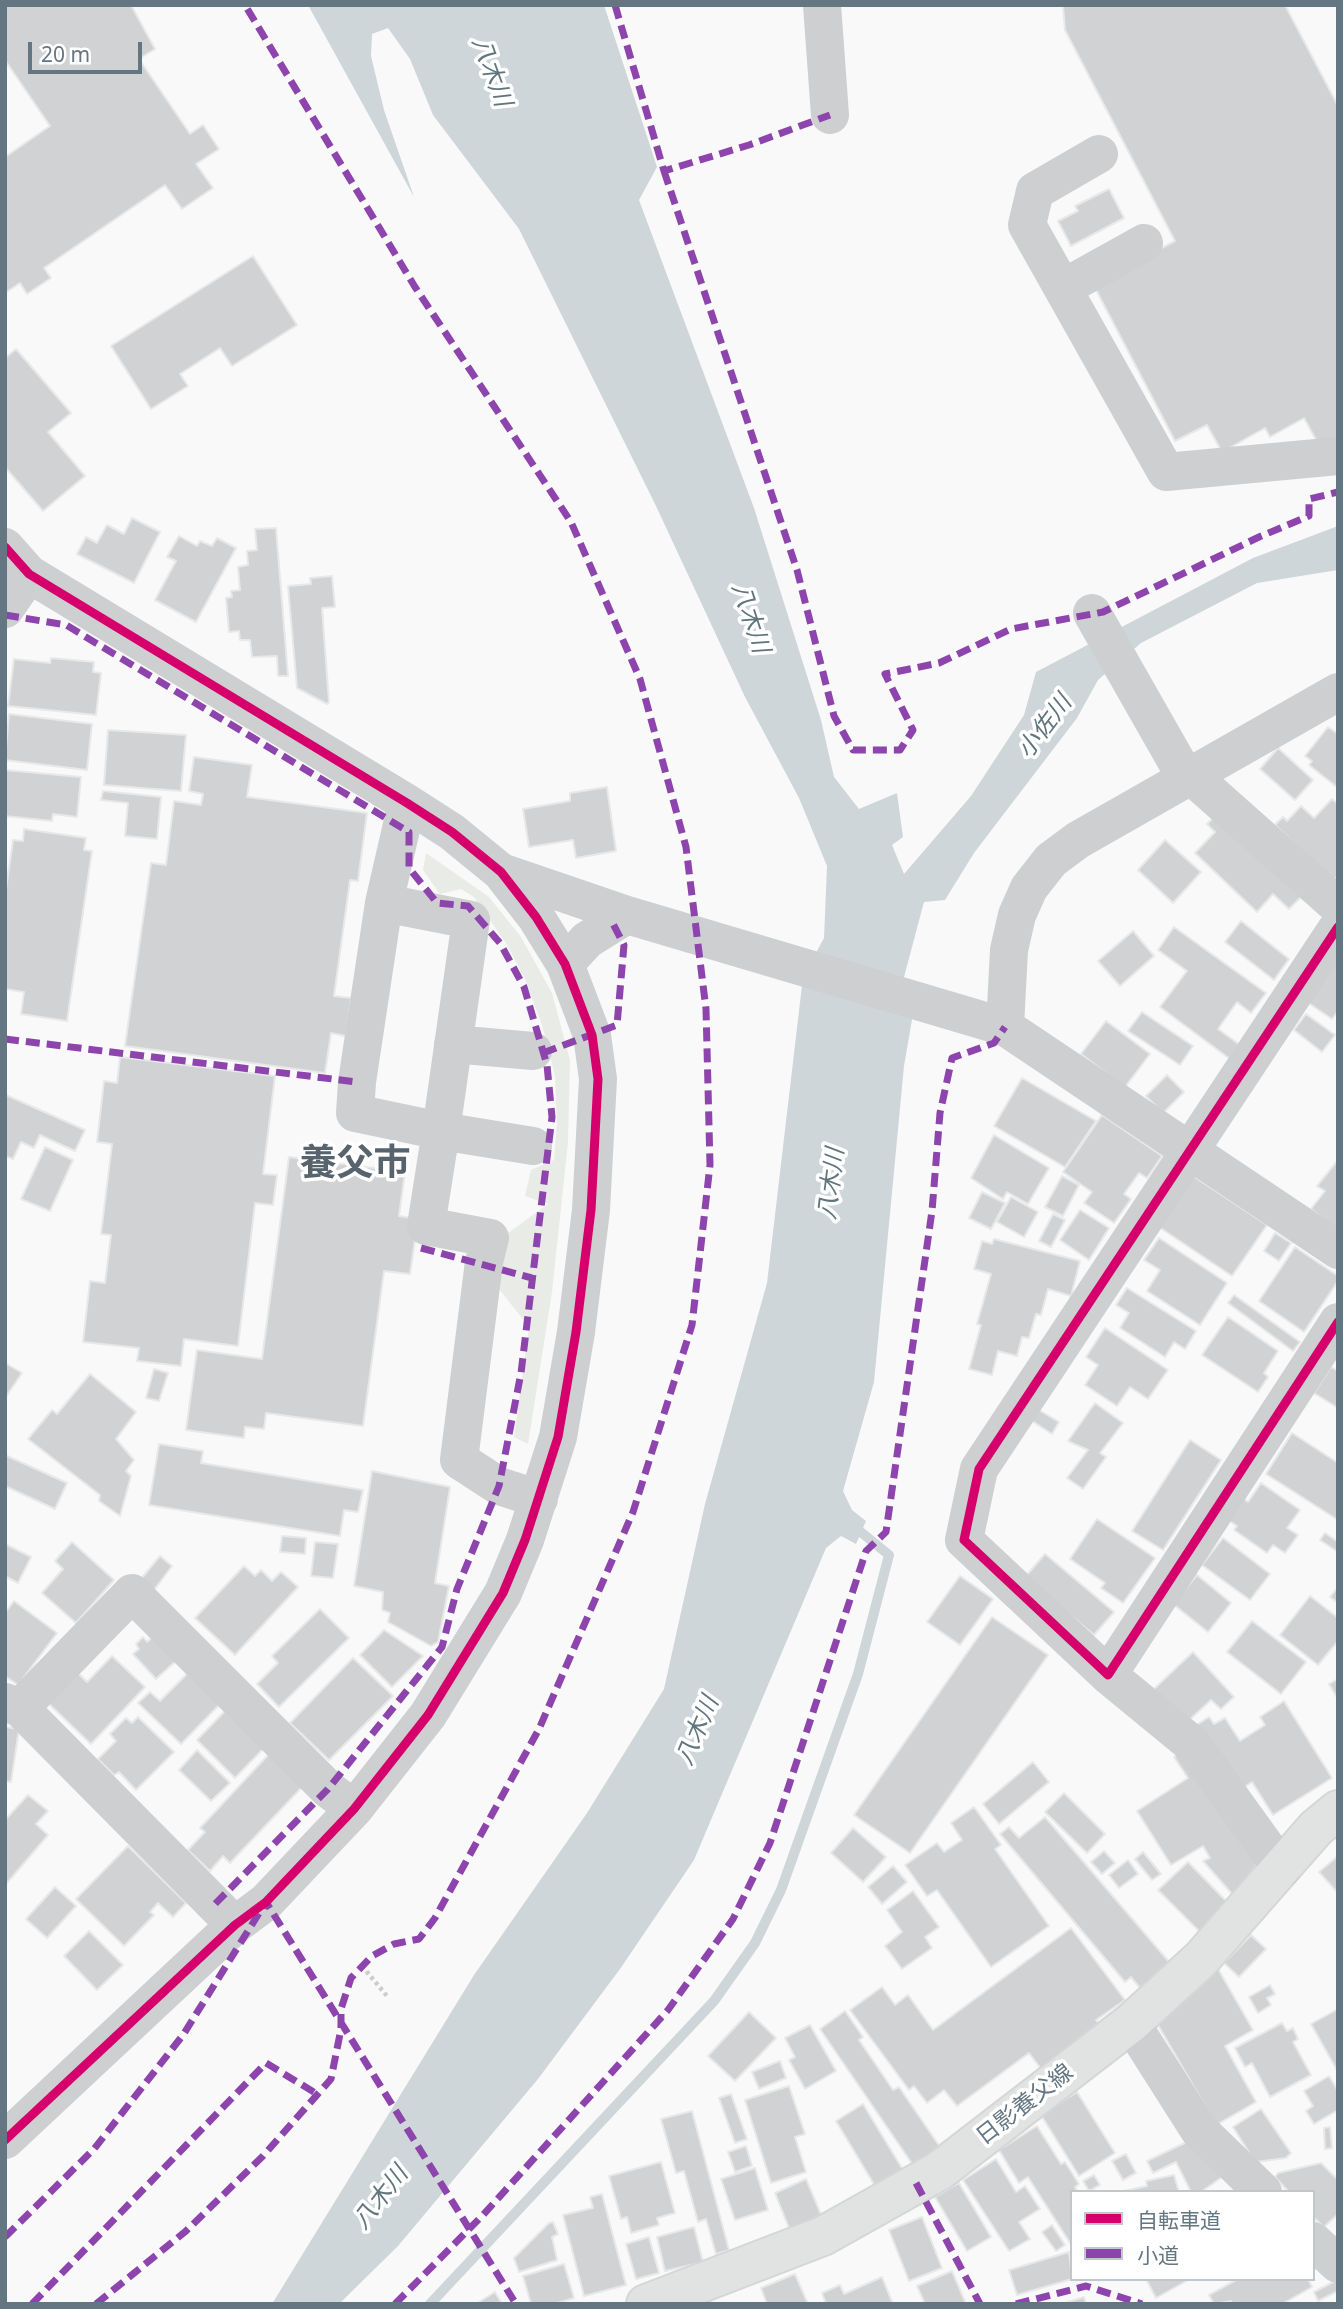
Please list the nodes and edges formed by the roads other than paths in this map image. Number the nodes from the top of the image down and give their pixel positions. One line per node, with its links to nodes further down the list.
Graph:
1 (822, 5): 2 (street)
2 (830, 115)
3 (1099, 154): 5 (street)
4 (1144, 243): 5 (street)
5 (1063, 288): 6 (street)
6 (1338, 456)
7 (17, 561): 8 (street); 12 (street)
8 (5, 609)
9 (1092, 613): 11 (street)
10 (1338, 692): 11 (street)
11 (1184, 770): 15 (street); 19 (street)
12 (407, 803): 13 (street); 14 (street)
13 (501, 872): 16 (street); 18 (street)
14 (384, 902): 20 (street); 22 (street)
15 (1338, 906)
16 (633, 916): 18 (street); 19 (street)
17 (1338, 927): 24 (street)
18 (565, 964): 27 (street)
19 (999, 1025): 24 (street)
20 (453, 1044): 21 (street); 22 (street)
21 (533, 1051)
22 (441, 1130): 23 (street); 27 (street)
23 (533, 1146)
24 (1189, 1151): 25 (street); 28 (street)
25 (1338, 1250)
26 (1338, 1322): 28 (street)
27 (539, 1499): 30 (street)
28 (1108, 1675): 32 (street)
29 (13, 1705): 30 (street); 33 (street)
30 (354, 1809): 33 (street)
31 (1338, 1810): 32 (main road, 日影養父線)
32 (1282, 1869): 34 (main road, 日影養父線)
33 (235, 1925): 35 (street)
34 (1131, 2023): 36 (street); 39 (main road, 日影養父線)
35 (5, 2140)
36 (1260, 2190)
37 (1315, 2243): 38 (street)
38 (1338, 2264)
39 (646, 2304)

